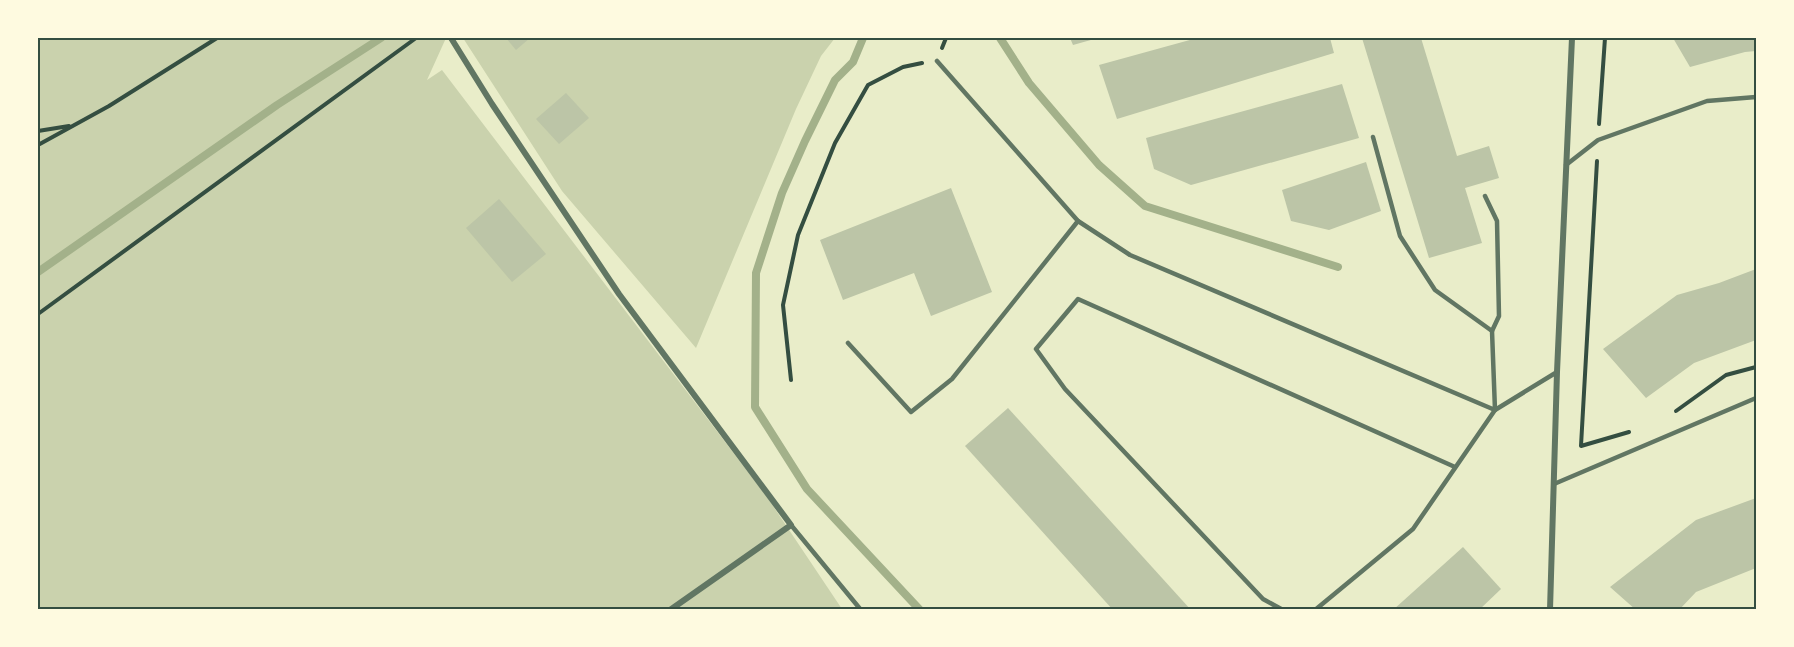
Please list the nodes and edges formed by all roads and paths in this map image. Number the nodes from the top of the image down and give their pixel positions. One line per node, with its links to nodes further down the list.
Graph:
1 (217, 38): 8 (path)
2 (416, 38): 16 (path)
3 (451, 38): 28 (street)
4 (1572, 38): 13 (street)
5 (1605, 38): 11 (path)
6 (937, 61): 15 (lane); 21 (path)
7 (1756, 97): 11 (lane)
8 (72, 126): 9 (path); 12 (path)
9 (38, 131)
10 (1373, 136): 17 (lane)
11 (1598, 140): 13 (lane); 25 (path)
12 (38, 145)
13 (1566, 165): 20 (street)
14 (1485, 196): 17 (lane)
15 (1078, 221): 18 (lane); 23 (lane)
16 (38, 314)
17 (1492, 332): 23 (lane)
18 (848, 343)
19 (1756, 368): 24 (path)
20 (1557, 372): 23 (lane); 27 (street)
21 (790, 380)
22 (1756, 398): 27 (lane)
23 (1495, 410): 26 (lane)
24 (1671, 415)
25 (1632, 431)
26 (1455, 467): 31 (lane); 32 (lane)
27 (1554, 484): 33 (street)
28 (791, 525): 29 (street); 30 (lane)
29 (670, 609)
30 (861, 609)
31 (1283, 609)
32 (1315, 609)
33 (1550, 609)

